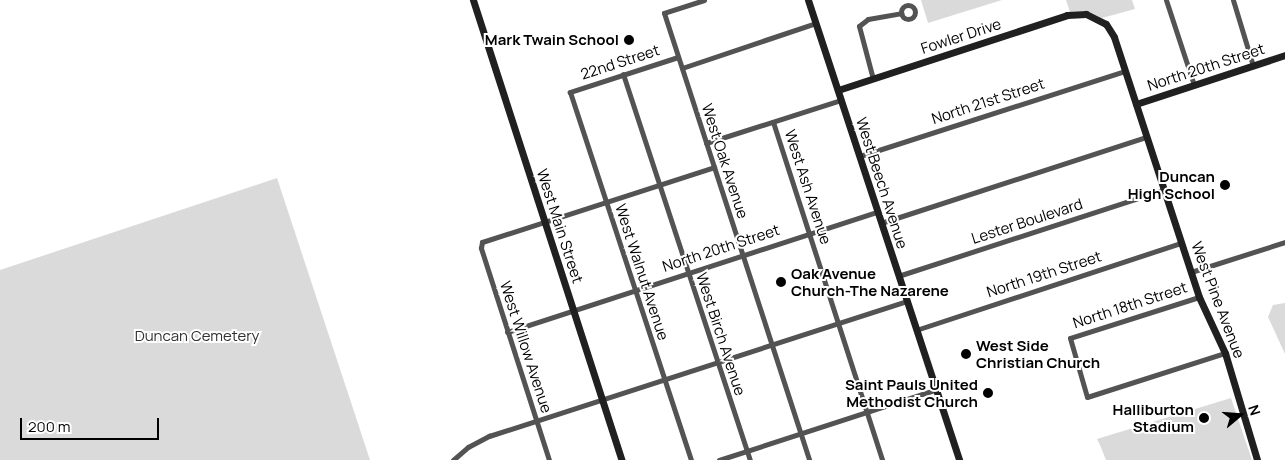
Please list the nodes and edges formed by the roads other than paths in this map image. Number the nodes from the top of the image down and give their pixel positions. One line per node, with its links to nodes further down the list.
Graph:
1 (473, 0): 30 (street, West Main Street)
2 (704, 0): 10 (street, West Oak Avenue)
3 (808, 0): 8 (street, West Beech Avenue)
4 (1166, 0): 16 (street)
5 (1232, 0): 11 (street)
6 (901, 13): 15 (street)
7 (1093, 16): 13 (street, West Pine Avenue); 15 (street, Fowler Drive)
8 (816, 23): 12 (street); 17 (street, West Beech Avenue)
9 (1285, 56): 11 (street, North 20th Street)
10 (678, 57): 12 (street, West Oak Avenue); 14 (street, 22nd Street)
11 (1253, 66): 16 (street, North 20th Street)
12 (682, 68): 23 (street, West Oak Avenue)
13 (1124, 71): 20 (street, West Pine Avenue); 24 (street, North 21st Street)
14 (624, 74): 18 (street, 22nd Street); 26 (street, West Birch Avenue)
15 (873, 79): 17 (street, Fowler Drive)
16 (1194, 85): 20 (street, North 20th Street)
17 (838, 90): 19 (street, West Beech Avenue)
18 (570, 92): 28 (street, West Walnut Avenue)
19 (841, 100): 21 (street); 24 (street, West Beech Avenue)
20 (1136, 104): 22 (street, West Pine Avenue)
21 (773, 122): 23 (street); 32 (street, West Ash Avenue)
22 (1146, 137): 27 (street, West Pine Avenue); 31 (street)
23 (706, 143): 25 (street, West Oak Avenue)
24 (860, 156): 29 (street, West Beech Avenue)
25 (714, 167): 26 (street); 35 (street, West Oak Avenue)
26 (659, 185): 28 (street); 37 (street, West Birch Avenue)
27 (1163, 190): 34 (street, West Pine Avenue); 38 (street, Lester Boulevard)
28 (606, 202): 30 (street); 39 (street, West Walnut Avenue)
29 (877, 212): 31 (street, West Beech Avenue); 32 (street, North 20th Street)
30 (545, 221): 42 (street, West Main Street); 45 (street, West Willow Avenue)
31 (881, 223): 38 (street, West Beech Avenue)
32 (810, 233): 35 (street, North 20th Street); 43 (street, West Ash Avenue)
33 (1285, 242): 36 (street)
34 (1181, 243): 36 (street, West Pine Avenue); 44 (street, North 19th Street)
35 (743, 256): 37 (street, North 20th Street); 46 (street, West Oak Avenue)
36 (1191, 272): 40 (street, West Pine Avenue)
37 (688, 274): 39 (street, North 20th Street); 48 (street, West Birch Avenue)
38 (898, 276): 41 (street, West Beech Avenue)
39 (635, 291): 42 (street, North 20th Street); 49 (street, West Walnut Avenue)
40 (1199, 296): 47 (street, West Pine Avenue); 47 (street, North 18th Street)
41 (906, 301): 43 (street); 44 (street, West Beech Avenue)
42 (573, 311): 45 (street, North 20th Street); 51 (street, West Main Street)
43 (838, 322): 46 (street); 52 (street, West Ash Avenue)
44 (916, 330): 50 (street, West Beech Avenue)
45 (507, 332): 53 (street, West Willow Avenue)
46 (772, 344): 48 (street); 54 (street, West Oak Avenue)
47 (1225, 354): 65 (street, West Pine Avenue)
48 (717, 362): 49 (street); 55 (street, West Birch Avenue)
49 (665, 379): 51 (street); 59 (street, West Walnut Avenue)
50 (935, 390): 52 (street); 64 (street, West Beech Avenue)
51 (602, 400): 53 (street); 58 (street, West Main Street)
52 (867, 411): 54 (street); 63 (street, West Ash Avenue)
53 (536, 422): 56 (street); 57 (street, West Willow Avenue)
54 (801, 433): 55 (street); 62 (street, West Oak Avenue)
55 (747, 451): 60 (street); 61 (street, West Birch Avenue)
56 (454, 460)
57 (549, 460)
58 (622, 460)
59 (691, 460)
60 (719, 460)
61 (750, 460)
62 (810, 460)
63 (882, 460)
64 (959, 460)
65 (1258, 460)

